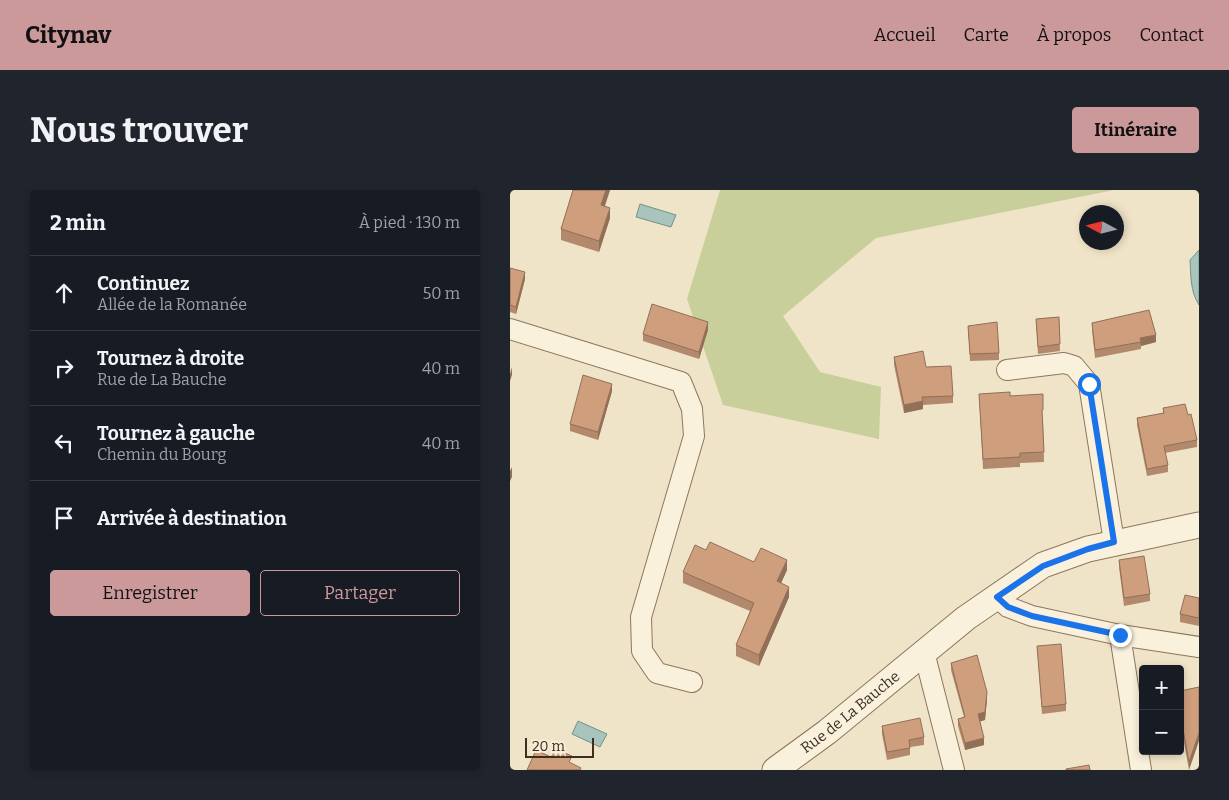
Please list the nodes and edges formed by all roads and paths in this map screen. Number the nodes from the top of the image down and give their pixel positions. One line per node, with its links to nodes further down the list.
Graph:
1 (510, 329): 9 (street)
2 (1007, 370): 4 (street)
3 (1199, 525): 4 (street, Rue de La Bauche)
4 (1114, 542): 5 (street, Rue de La Bauche)
5 (997, 597): 6 (street); 8 (street, Rue de La Bauche)
6 (1120, 635): 7 (street); 12 (street)
7 (1199, 648)
8 (924, 652): 10 (street, Rue de La Bauche); 11 (street)
9 (692, 682)
10 (775, 770)
11 (954, 770)
12 (1142, 770)

